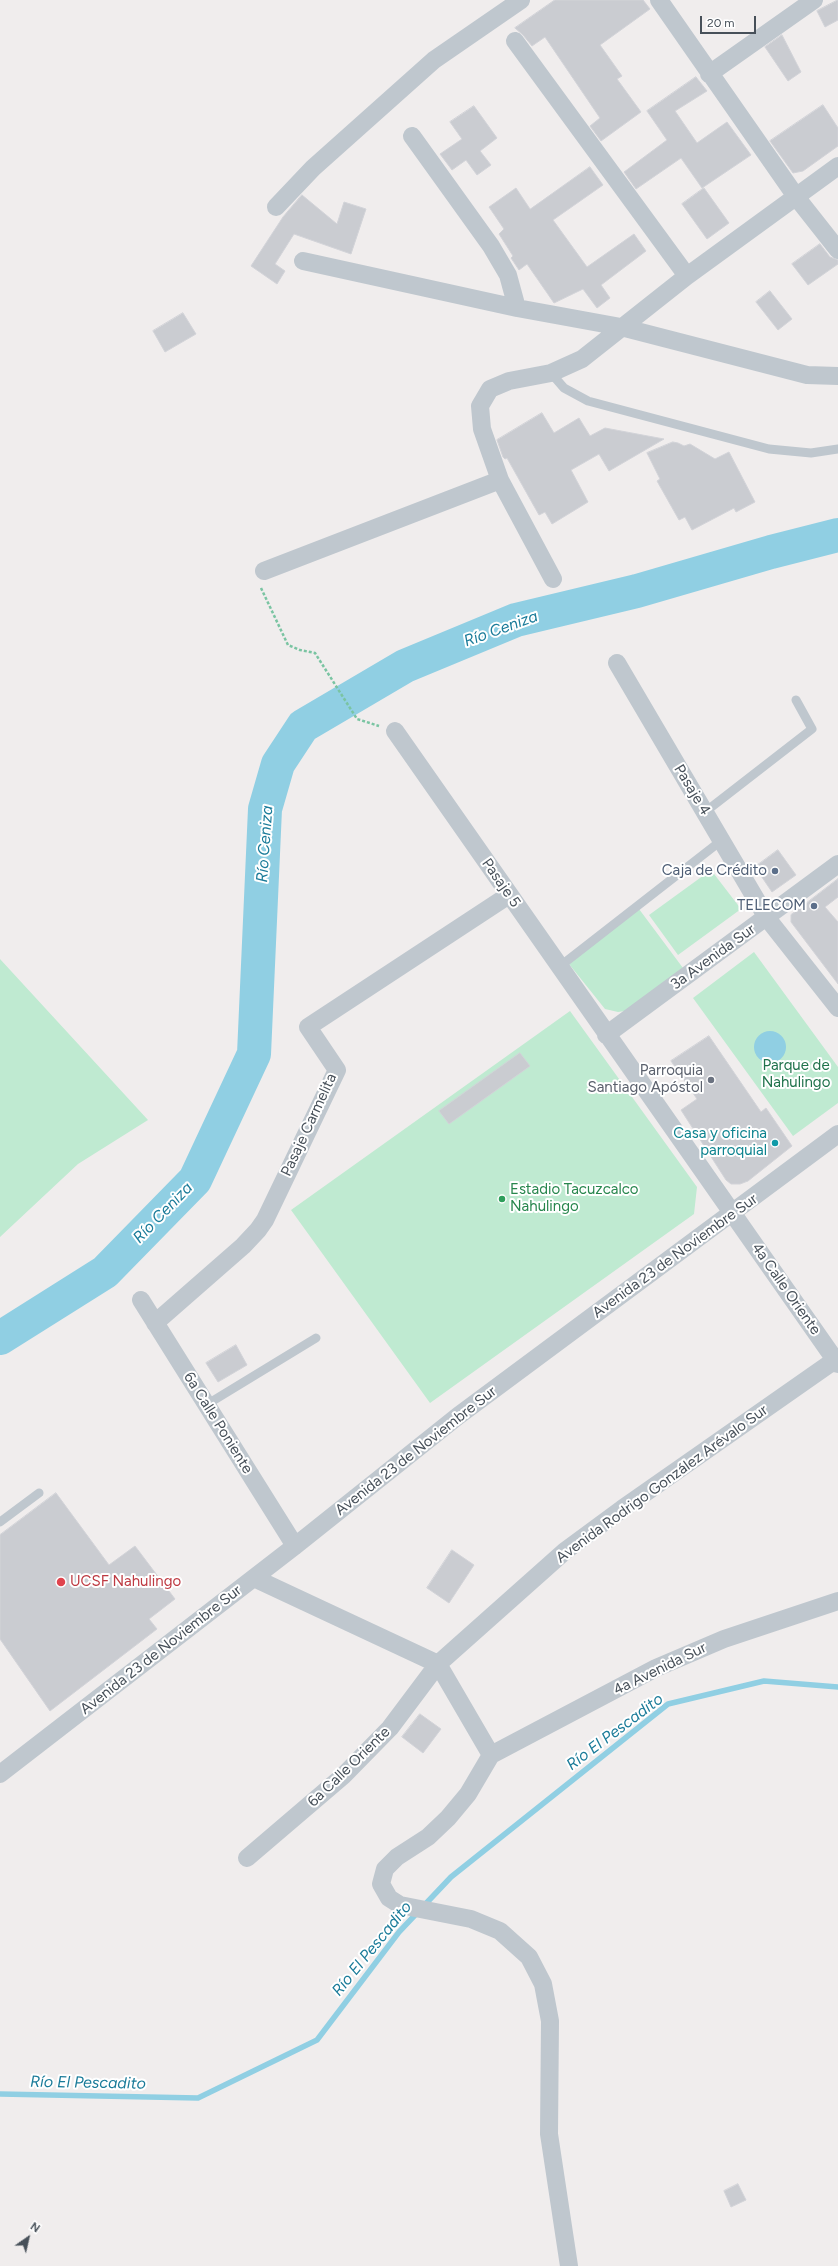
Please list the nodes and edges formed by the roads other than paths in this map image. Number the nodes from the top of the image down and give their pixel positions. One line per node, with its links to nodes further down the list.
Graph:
1 (521, 0): 9 (street)
2 (659, 0): 5 (street)
3 (814, 0): 5 (street)
4 (515, 41): 12 (street)
5 (709, 74): 8 (street)
6 (412, 136): 13 (street)
7 (838, 166): 8 (street)
8 (797, 198): 10 (street); 12 (street)
9 (276, 207)
10 (838, 250)
11 (303, 261): 13 (street)
12 (687, 276): 14 (street)
13 (518, 308): 14 (street)
14 (621, 327): 15 (street); 16 (street)
15 (551, 373): 17 (lane); 18 (street)
16 (838, 376)
17 (838, 449)
18 (500, 480): 19 (street); 20 (street)
19 (264, 571)
20 (553, 579)
21 (617, 663): 24 (street, Pasaje 4)
22 (796, 700): 24 (lane)
23 (394, 731): 27 (street, Pasaje 5)
24 (705, 812): 25 (street, Pasaje 4)
25 (722, 840): 28 (street, Pasaje 4); 29 (lane)
26 (838, 864): 28 (street, 3a Avenida Sur)
27 (509, 895): 29 (street, Pasaje 5); 35 (street, Pasaje Carmelita)
28 (767, 918): 30 (street, Pasaje 4); 31 (street, 3a Avenida Sur)
29 (559, 967): 31 (street, Pasaje 5)
30 (838, 1008)
31 (606, 1035): 33 (street, 4a Calle Oriente)
32 (838, 1134): 33 (street, Avenida 23 de Noviembre Sur)
33 (734, 1213): 37 (street, 4a Calle Oriente); 41 (street, Avenida 23 de Noviembre Sur)
34 (140, 1300): 35 (street, 6a Calle Poniente)
35 (155, 1323): 38 (street, 6a Calle Poniente)
36 (316, 1338): 38 (lane)
37 (837, 1361): 44 (street, Avenida Rodrigo González Arévalo Sur)
38 (206, 1405): 41 (street, 6a Calle Poniente)
39 (39, 1493): 40 (lane)
40 (0, 1522)
41 (295, 1546): 42 (street, Avenida 23 de Noviembre Sur)
42 (254, 1578): 44 (street); 46 (street, Avenida 23 de Noviembre Sur)
43 (838, 1601): 45 (street, 4a Avenida Sur)
44 (438, 1664): 45 (street); 47 (street, 6a Calle Oriente)
45 (490, 1756): 48 (street)
46 (3, 1765)
47 (247, 1858)
48 (569, 2266)

